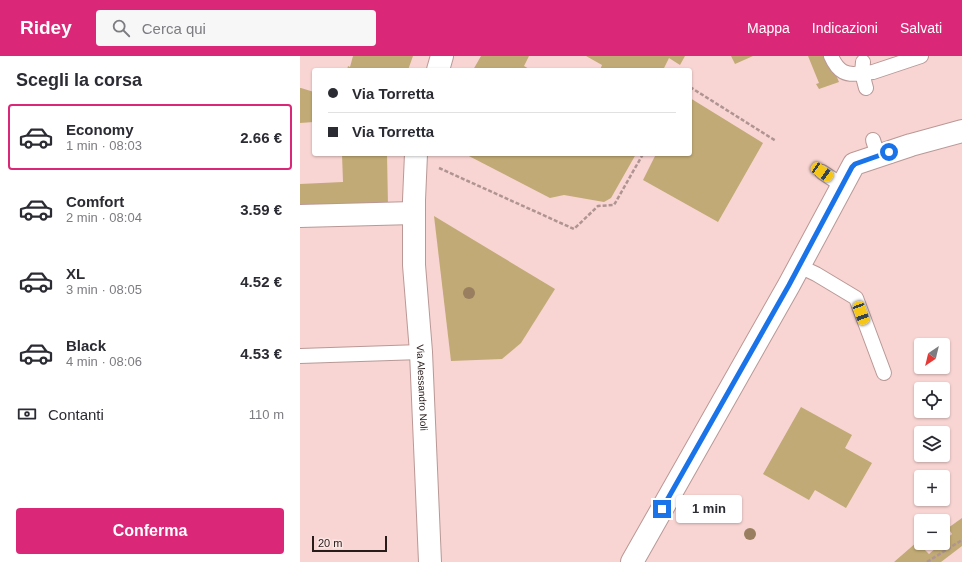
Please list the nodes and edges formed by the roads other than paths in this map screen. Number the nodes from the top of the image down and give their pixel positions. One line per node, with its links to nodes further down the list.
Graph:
1 (442, 56): 4 (street)
2 (831, 56): 5 (lane)
3 (921, 56): 5 (lane)
4 (439, 68)
5 (863, 68): 6 (lane)
6 (866, 88)
7 (962, 132): 10 (street)
8 (416, 156): 11 (street, Via Alessandro Noli)
9 (822, 172): 10 (lane)
10 (843, 186): 13 (street)
11 (414, 213): 12 (street); 14 (street, Via Alessandro Noli)
12 (300, 216)
13 (799, 266): 16 (lane); 18 (street)
14 (421, 352): 15 (lane); 17 (street, Via Alessandro Noli)
15 (300, 356)
16 (884, 373)
17 (430, 562)
18 (632, 562)

